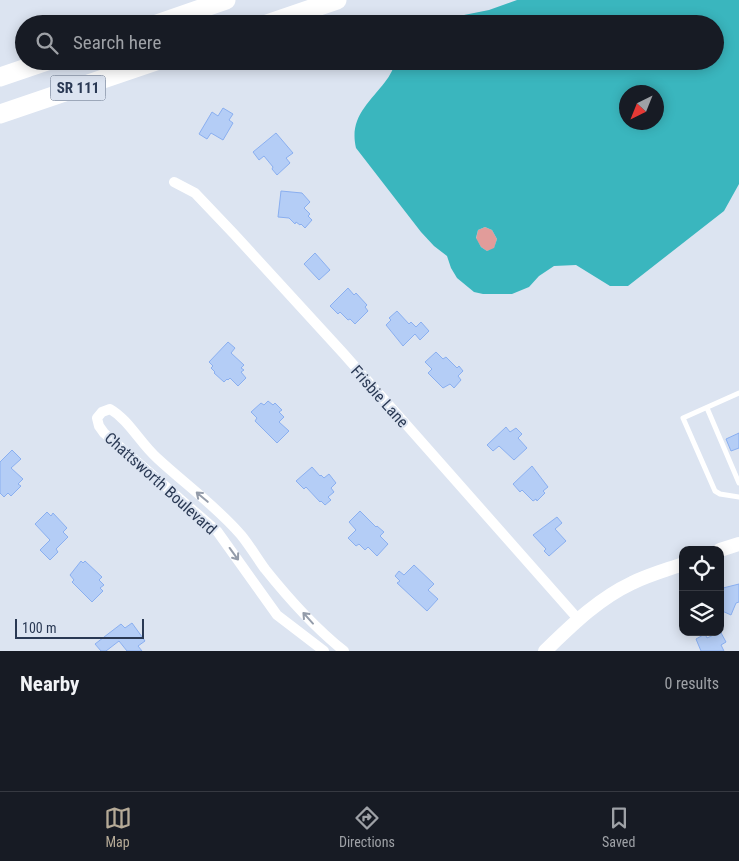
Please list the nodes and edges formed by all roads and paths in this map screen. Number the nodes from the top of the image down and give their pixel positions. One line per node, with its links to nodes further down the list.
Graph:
1 (226, 0): 3 (highway)
2 (337, 0): 4 (highway)
3 (183, 15)
4 (293, 15)
5 (21, 70): 7 (highway, SR 111)
6 (130, 70): 8 (highway, SR 111)
7 (0, 77)
8 (0, 114)
9 (174, 182): 17 (street, Frisbie Lane)
10 (739, 393): 11 (lane)
11 (707, 408): 12 (lane); 13 (lane)
12 (739, 483)
13 (739, 497)
14 (739, 544): 15 (street)
15 (724, 549)
16 (679, 565): 17 (street)
17 (578, 619): 20 (street)
18 (324, 651): 19 (street, Chattsworth Boulevard, one-way to 18)
19 (344, 651)
20 (545, 651)

